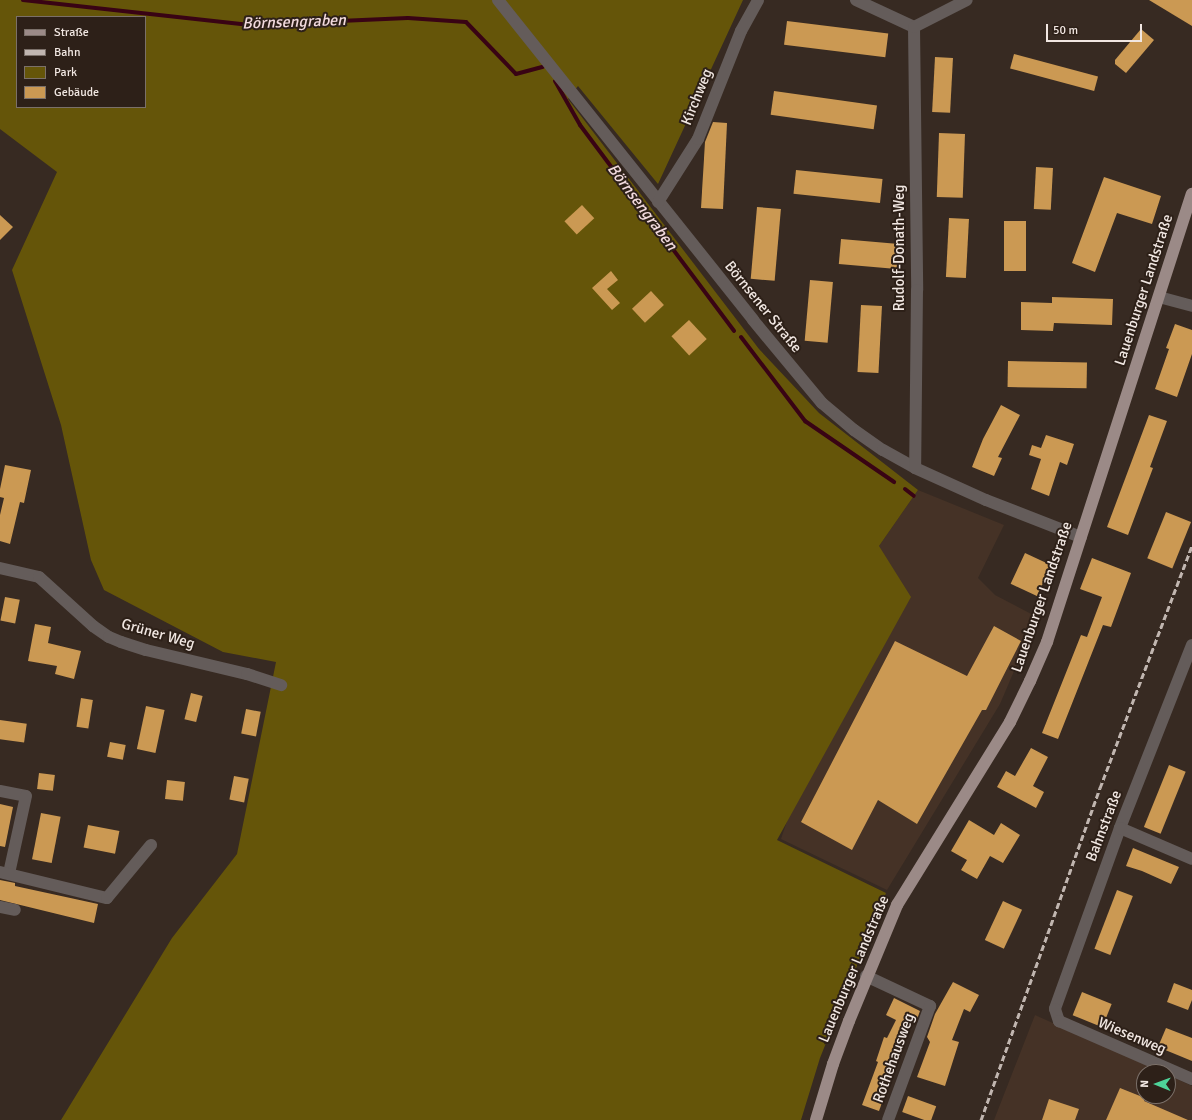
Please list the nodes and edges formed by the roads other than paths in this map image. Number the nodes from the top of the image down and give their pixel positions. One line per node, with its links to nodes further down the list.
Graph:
1 (498, 0): 7 (street, Börnsener Straße)
2 (758, 0): 7 (street, Kirchweg)
3 (856, 0): 5 (street)
4 (967, 0): 5 (street)
5 (914, 27): 10 (street, Rudolf-Donath-Weg)
6 (1192, 194): 8 (main road, Lauenburger Landstraße)
7 (658, 202): 10 (street, Börnsener Straße)
8 (1159, 296): 9 (street); 11 (main road, Lauenburger Landstraße)
9 (1192, 306)
10 (915, 468): 11 (street, Börnsener Straße)
11 (1081, 537): 22 (main road, Lauenburger Landstraße)
12 (0, 568): 14 (street, Grüner Weg)
13 (1192, 645): 16 (street, Bahnstraße)
14 (280, 684)
15 (0, 791): 19 (street)
16 (1120, 828): 18 (street); 23 (street, Bahnstraße)
17 (151, 845): 19 (street)
18 (1192, 859)
19 (4, 873)
20 (0, 907): 21 (street)
21 (15, 910)
22 (866, 976): 25 (main road, Lauenburger Landstraße); 26 (street, Rothehausweg)
23 (1059, 1021): 24 (street, Wiesenweg)
24 (1192, 1079)
25 (816, 1120)
26 (888, 1120)

